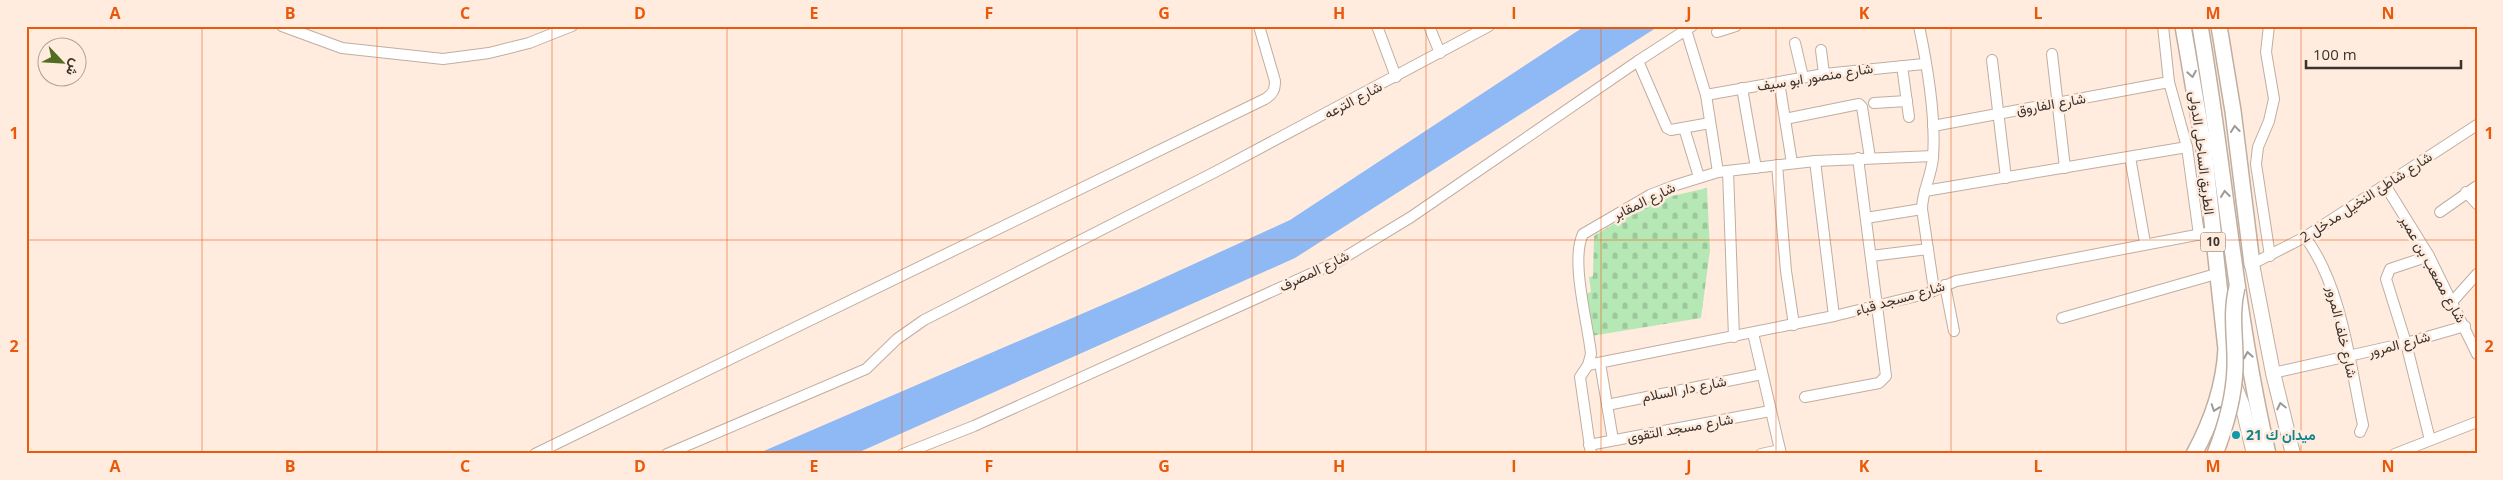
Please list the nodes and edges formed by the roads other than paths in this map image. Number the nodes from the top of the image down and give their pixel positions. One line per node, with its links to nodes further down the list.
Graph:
1 (282, 26): 2 (street)
2 (572, 26)
3 (1259, 26): 101 (street)
4 (1377, 26): 25 (street)
5 (1429, 26): 18 (street)
6 (1489, 26): 18 (street, شارع الترعه)
7 (1736, 26): 15 (street)
8 (1919, 26): 22 (street)
9 (2163, 26): 28 (street)
10 (2183, 26): 62 (highway, الطريق الساحلى الدولى / 10, one-way to 62)
11 (2200, 26): 73 (highway, one-way to 11)
12 (2219, 26): 69 (highway, one-way to 12)
13 (2271, 27): 67 (street)
14 (1689, 28): 21 (street, شارع المصرف); 30 (street)
15 (1717, 32)
16 (1795, 43): 26 (street)
17 (1822, 50): 24 (street)
18 (1440, 54): 25 (street, شارع الترعه)
19 (2052, 54): 33 (street)
20 (1992, 60): 34 (street)
21 (1638, 61): 40 (street); 103 (street, شارع المصرف)
22 (1924, 64): 23 (street, شارع منصور ابو سيف); 39 (street)
23 (1902, 66): 24 (street, شارع منصور ابو سيف); 31 (street)
24 (1824, 74): 26 (street, شارع منصور ابو سيف)
25 (1396, 77): 102 (street, شارع الترعه)
26 (1803, 77): 27 (street, شارع منصور ابو سيف)
27 (1779, 82): 29 (street, شارع منصور ابو سيف); 36 (street)
28 (2169, 82): 33 (street, شارع الفاروق); 41 (street)
29 (1742, 88): 30 (street, شارع منصور ابو سيف); 49 (street)
30 (1706, 96): 37 (street)
31 (1907, 101): 32 (street); 35 (street)
32 (1874, 102)
33 (2058, 103): 34 (street, شارع الفاروق); 50 (street)
34 (1998, 114): 39 (street, شارع الفاروق); 53 (street)
35 (1910, 117)
36 (1785, 119): 45 (street); 47 (street)
37 (1710, 123): 40 (street); 51 (street)
38 (2477, 125): 54 (street, شارع شاطئ النخيل مدخل 2)
39 (1933, 126): 42 (street)
40 (1684, 128): 52 (street)
41 (2187, 147): 43 (street); 62 (street)
42 (1933, 156): 45 (street, شارع المقابر); 56 (street)
43 (2130, 157): 50 (street); 64 (street)
44 (1858, 158): 45 (street, شارع المقابر); 46 (street, شارع المقابر); 61 (street)
45 (1870, 158)
46 (1815, 161): 47 (street, شارع المقابر); 77 (street)
47 (1792, 164): 48 (street, شارع المقابر)
48 (1776, 165): 49 (street, شارع المقابر); 79 (street)
49 (1756, 168): 51 (street, شارع المقابر)
50 (2065, 168): 53 (street)
51 (1723, 172): 52 (street, شارع المقابر); 83 (street)
52 (1699, 177): 88 (street, شارع المقابر)
53 (2006, 178): 56 (street)
54 (2385, 185): 63 (street, شارع شاطئ النخيل مدخل 2); 68 (street, شارع مصعب بن عمير)
55 (2477, 186): 57 (street)
56 (1925, 191): 59 (street)
57 (2466, 192): 58 (street); 60 (street)
58 (2477, 204)
59 (1922, 209): 61 (street); 65 (street)
60 (2440, 212)
61 (1866, 218): 66 (street)
62 (2205, 233): 64 (street, شارع مسجد قباء); 70 (highway, الطريق الساحلى الدولى / 10)
63 (2305, 237): 67 (street, شارع شاطئ النخيل مدخل 2); 86 (street, شارع خلف المرور)
64 (2145, 243): 72 (street, شارع مسجد قباء)
65 (1928, 248): 66 (street); 74 (street)
66 (1871, 256): 76 (street)
67 (2270, 256): 69 (street, شارع شاطئ النخيل مدخل 2)
68 (2429, 256): 75 (street, شارع مصعب بن عمير); 84 (street)
69 (2252, 264): 90 (main road)
70 (2216, 274): 78 (street); 89 (highway, الطريق الساحلى الدولى / 10)
71 (2477, 274): 75 (street)
72 (1945, 285): 74 (street, شارع مسجد قباء); 80 (street)
73 (2237, 287): 106 (highway, bridge); 108 (highway, one-way to 73)
74 (1934, 290): 76 (street, شارع مسجد قباء)
75 (2452, 302): 81 (street, شارع مصعب بن عمير)
76 (1877, 306): 77 (street, شارع مسجد قباء); 92 (street)
77 (1834, 316): 79 (street, شارع مسجد قباء)
78 (2062, 318)
79 (1794, 324): 82 (street, شارع مسجد قباء)
80 (1954, 331)
81 (2470, 331): 84 (street, شارع المرور); 85 (street, شارع مصعب بن عمير)
82 (1753, 333): 83 (street, شارع مسجد قباء); 91 (street)
83 (1734, 336): 87 (street, شارع مسجد قباء)
84 (2406, 343): 86 (street, شارع المرور); 98 (street)
85 (2477, 354)
86 (2348, 358): 90 (street, شارع المرور); 96 (street, شارع خلف المرور)
87 (1600, 363): 88 (street, شارع مسجد قباء); 93 (street)
88 (1588, 365): 99 (street, شارع المقابر)
89 (2225, 367): 105 (highway, الطريق الساحلى الدولى / 10, one-way to 105); 107 (main road, 10)
90 (2274, 373): 109 (main road, one-way to 90)
91 (1762, 374): 93 (street, شارع دار السلام); 94 (street)
92 (1805, 397)
93 (1607, 405): 97 (street)
94 (1770, 411): 97 (street, شارع مسجد التقوى); 100 (street)
95 (2477, 422): 98 (street)
96 (2360, 432)
97 (1613, 440): 99 (street, شارع مسجد التقوى)
98 (2430, 440): 110 (street)
99 (1590, 449)
100 (1780, 452): 104 (street)
101 (535, 454)
102 (667, 454)
103 (902, 454)
104 (1761, 454)
105 (2194, 454)
106 (2215, 454)
107 (2254, 454)
108 (2268, 454)
109 (2293, 454)
110 (2396, 454)

